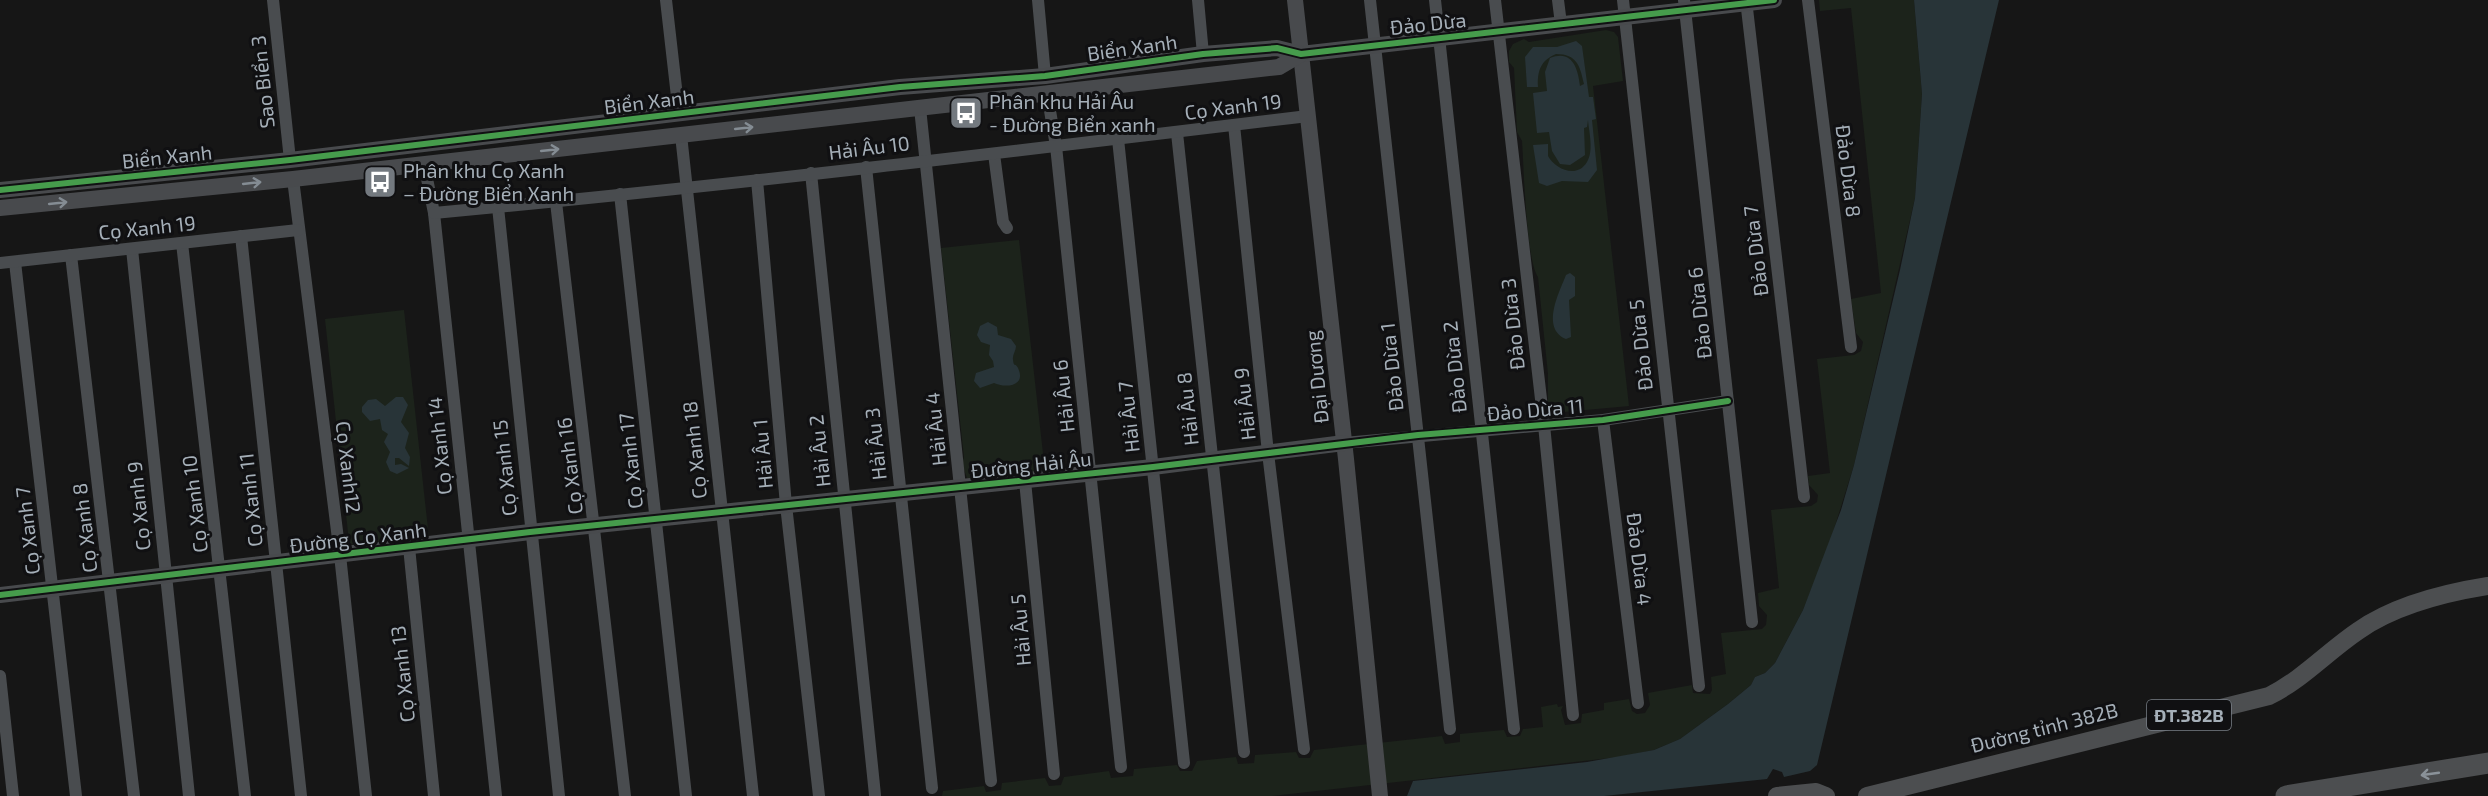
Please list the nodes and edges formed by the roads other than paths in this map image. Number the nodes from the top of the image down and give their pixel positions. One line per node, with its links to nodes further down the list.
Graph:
1 (273, 0): 32 (street, Sao Biển 3)
2 (666, 0): 24 (street)
3 (1038, 0): 21 (street)
4 (1198, 0): 19 (street)
5 (1295, 0): 20 (street, Đại Dương)
6 (1370, 0): 18 (street, Đảo Dừa 1)
7 (1435, 0): 17 (street, Đảo Dừa 2)
8 (1495, 0): 16 (street, Đảo Dừa 3)
9 (1558, 0): 15 (street)
10 (1774, 0): 12 (street, Đảo Dừa)
11 (1808, 0): 54 (street, Đảo Dừa 8)
12 (1746, 2): 13 (street, Đảo Dừa); 69 (street, Đảo Dừa 7)
13 (1685, 5): 14 (street, Đảo Dừa); 55 (street, Đảo Dừa 6)
14 (1624, 8): 15 (street, Đảo Dừa); 56 (street, Đảo Dừa 5)
15 (1561, 24): 16 (street, Đảo Dừa)
16 (1498, 31): 17 (street, Đảo Dừa); 58 (street, Đảo Dừa 3)
17 (1439, 38): 18 (street, Đảo Dừa); 59 (street, Đảo Dừa 2)
18 (1374, 45): 20 (street, Đảo Dừa); 60 (street, Đảo Dừa 1)
19 (1203, 54): 20 (street, Biển Xanh); 21 (street, Biển Xanh)
20 (1301, 54): 22 (street, Biển Xanh); 25 (street, Đại Dương)
21 (1045, 76): 22 (street); 24 (street, Biển Xanh)
22 (1047, 93): 23 (street, Biển Xanh); 30 (street, Hải Âu 6)
23 (920, 108): 28 (street, Biển Xanh, one-way to 23); 33 (street, Hải Âu 4)
24 (679, 114): 28 (street); 32 (street, Biển Xanh)
25 (1308, 116): 26 (street, Cọ Xanh 19); 61 (street, Đại Dương)
26 (1234, 125): 27 (street, Cọ Xanh 19); 62 (street, Hải Âu 9)
27 (1177, 133): 29 (street, Cọ Xanh 19); 63 (street, Hải Âu 8)
28 (681, 135): 34 (street, Biển Xanh, one-way to 28); 39 (street, Cọ Xanh 18)
29 (1118, 139): 30 (street, Cọ Xanh 19); 64 (street, Hải Âu 7)
30 (1056, 146): 31 (street, Hải Âu 10); 65 (street, Hải Âu 6)
31 (994, 154): 33 (street, Hải Âu 10); 46 (street)
32 (290, 160): 37 (street); 40 (street, Biển Xanh)
33 (925, 160): 35 (street, Hải Âu 10); 67 (street, Hải Âu 4)
34 (424, 164): 37 (street, Biển Xanh); 45 (street, Cọ Xanh 14)
35 (866, 167): 36 (street, Hải Âu 10); 68 (street, Hải Âu 3)
36 (811, 174): 38 (street, Hải Âu 10); 70 (street, Hải Âu 2)
37 (293, 179): 44 (street, Biển Xanh, one-way to 37); 47 (street, Cọ Xanh12)
38 (757, 180): 39 (street, Hải Âu 10); 71 (street, Hải Âu 1)
39 (686, 187): 41 (street); 72 (street, Cọ Xanh 18)
40 (0, 190)
41 (620, 194): 42 (street); 73 (street, Cọ Xanh 17)
42 (556, 202): 43 (street); 74 (street, Cọ Xanh 16)
43 (498, 207): 45 (street); 75 (street, Cọ Xanh 15)
44 (0, 208)
45 (434, 213): 76 (street, Cọ Xanh 14)
46 (1007, 228)
47 (298, 230): 48 (street, Cọ Xanh 19); 78 (street, Cọ Xanh12)
48 (241, 236): 49 (street, Cọ Xanh 19); 79 (street, Cọ Xanh 11)
49 (182, 243): 50 (street, Cọ Xanh 19); 80 (street, Cọ Xanh 10)
50 (132, 249): 51 (street, Cọ Xanh 19); 81 (street, Cọ Xanh 9)
51 (71, 255): 52 (street, Cọ Xanh 19); 82 (street, Cọ Xanh 8)
52 (15, 262): 53 (street, Cọ Xanh 19); 84 (street, Cọ Xanh 7)
53 (0, 263)
54 (1851, 347)
55 (1728, 401): 56 (street, Đảo Dừa 11); 86 (street, Đảo Dừa 6)
56 (1667, 411): 57 (street, Đảo Dừa 11); 88 (street, Đảo Dừa 5)
57 (1603, 420): 58 (street, Đảo Dừa 11); 89 (street, Đảo Dừa 4)
58 (1544, 424): 59 (street, Đảo Dừa 11); 90 (street, Đảo Dừa 3)
59 (1480, 430): 60 (street, Đảo Dừa 11); 92 (street, Đảo Dừa 2)
60 (1418, 435): 61 (street, Đảo Dừa 11); 91 (street, Đảo Dừa 1)
61 (1344, 443): 62 (street, Đường Hải Âu); 101 (street, Đại Dương)
62 (1268, 453): 63 (street, Đường Hải Âu); 93 (street, Hải Âu 9)
63 (1212, 458): 64 (street, Đường Hải Âu); 94 (street, Hải Âu 8)
64 (1153, 467): 65 (street, Đường Hải Âu); 95 (street, Hải Âu 7)
65 (1090, 474): 66 (street, Đường Hải Âu); 97 (street, Hải Âu 6)
66 (1025, 481): 67 (street, Đường Hải Âu); 98 (street, Hải Âu 5)
67 (961, 488): 68 (street, Đường Hải Âu); 99 (street, Hải Âu 4)
68 (899, 493): 70 (street, Đường Hải Âu); 100 (street, Hải Âu 3)
69 (1804, 497)
70 (843, 500): 71 (street, Đường Hải Âu); 102 (street, Hải Âu 2)
71 (786, 505): 72 (street, Đường Hải Âu); 117 (street, Hải Âu 1)
72 (720, 511): 73 (street, Đường Cọ Xanh); 116 (street, Cọ Xanh 18)
73 (657, 520): 74 (street, Đường Cọ Xanh); 115 (street, Cọ Xanh 17)
74 (596, 527): 75 (street, Đường Cọ Xanh); 114 (street, Cọ Xanh 16)
75 (530, 532): 76 (street, Đường Cọ Xanh); 113 (street, Cọ Xanh 15)
76 (468, 541): 77 (street, Đường Cọ Xanh); 112 (street, Cọ Xanh 14)
77 (409, 548): 78 (street, Đường Cọ Xanh); 111 (street, Cọ Xanh 13)
78 (340, 555): 79 (street, Đường Cọ Xanh); 110 (street, Cọ Xanh12)
79 (277, 563): 80 (street, Đường Cọ Xanh); 109 (street, Cọ Xanh 11)
80 (221, 569): 81 (street, Đường Cọ Xanh); 108 (street, Cọ Xanh 10)
81 (165, 576): 82 (street, Đường Cọ Xanh); 107 (street, Cọ Xanh 9)
82 (110, 582): 84 (street, Đường Cọ Xanh); 106 (street, Cọ Xanh 8)
83 (2488, 585): 119 (main road, Đường tỉnh 382B / ĐT.382B)
84 (53, 590): 85 (street, Đường Cọ Xanh); 105 (street, Cọ Xanh 7)
85 (0, 595)
86 (1752, 622)
87 (0, 676): 104 (street)
88 (1698, 687)
89 (1638, 703)
90 (1574, 716)
91 (1450, 729)
92 (1514, 729)
93 (1304, 749)
94 (1244, 752)
95 (1184, 763)
96 (2488, 763): 120 (highway, one-way to 120)
97 (1121, 767)
98 (1054, 774)
99 (991, 781)
100 (932, 788)
101 (1379, 791)
102 (875, 795)
103 (1819, 795): 118 (main road)
104 (13, 796)
105 (76, 796)
106 (134, 796)
107 (189, 796)
108 (245, 796)
109 (301, 796)
110 (366, 796)
111 (434, 796)
112 (496, 796)
113 (559, 796)
114 (625, 796)
115 (686, 796)
116 (753, 796)
117 (819, 796)
118 (1777, 796)
119 (1867, 796)
120 (2286, 796)

